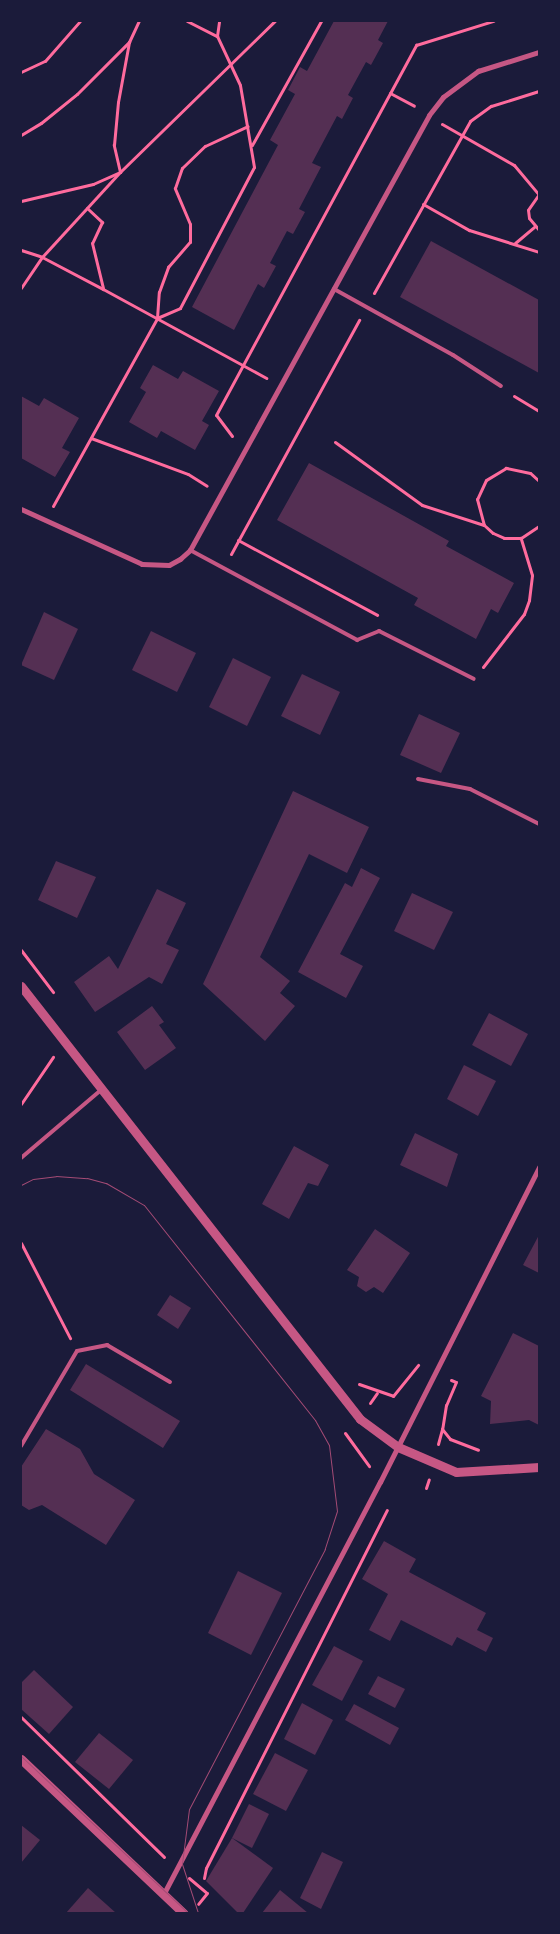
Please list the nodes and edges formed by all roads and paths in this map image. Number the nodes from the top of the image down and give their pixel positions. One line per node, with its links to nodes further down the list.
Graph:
1 (80, 21): 12 (path)
2 (139, 21): 9 (path)
3 (186, 21): 8 (path)
4 (218, 21): 8 (path)
5 (275, 21): 11 (path)
6 (321, 21): 16 (path)
7 (492, 21): 32 (path)
8 (217, 36): 11 (path)
9 (129, 42): 14 (path); 17 (path)
10 (539, 52): 30 (street)
11 (231, 65): 13 (path); 17 (path)
12 (21, 72)
13 (248, 126): 16 (path); 31 (path)
14 (21, 135)
15 (460, 136): 18 (path)
16 (252, 146): 31 (path)
17 (120, 172): 19 (path); 21 (path)
18 (538, 194): 22 (path)
19 (21, 201)
20 (423, 204): 24 (path)
21 (87, 208): 27 (path); 29 (path)
22 (534, 227): 23 (path); 24 (path)
23 (539, 230)
24 (514, 244): 26 (path)
25 (21, 250): 27 (path)
26 (539, 252)
27 (42, 257): 28 (path); 29 (path)
28 (21, 288)
29 (103, 289): 31 (path)
30 (334, 289): 33 (lane); 34 (street)
31 (157, 318): 32 (path); 36 (path)
32 (242, 364): 34 (path); 38 (path)
33 (501, 386): 35 (path)
34 (281, 387): 51 (street)
35 (539, 412)
36 (91, 438): 41 (path); 44 (path)
37 (335, 442): 47 (path)
38 (229, 445)
39 (212, 478): 41 (path)
40 (539, 481): 47 (path)
41 (208, 487): 42 (path)
42 (204, 494)
43 (45, 502): 44 (path)
44 (53, 506): 46 (path)
45 (21, 508): 51 (street)
46 (62, 510)
47 (484, 525): 49 (path)
48 (539, 526): 49 (path)
49 (521, 538): 53 (path)
50 (238, 540): 52 (path)
51 (190, 550): 52 (lane)
52 (379, 631): 53 (lane)
53 (474, 679)
54 (418, 779): 55 (lane)
55 (539, 824)
56 (21, 950): 58 (path)
57 (21, 986): 60 (street)
58 (57, 997)
59 (53, 1057): 61 (path)
60 (103, 1089): 62 (lane); 70 (street)
61 (21, 1104)
62 (21, 1158)
63 (539, 1167): 66 (street)
64 (21, 1242): 65 (path)
65 (77, 1351): 68 (lane); 69 (lane)
66 (436, 1372): 67 (path); 70 (street); 71 (path)
67 (355, 1381)
68 (170, 1382)
69 (21, 1446)
70 (398, 1447): 72 (street); 76 (street)
71 (488, 1450)
72 (539, 1468)
73 (389, 1507): 77 (path)
74 (21, 1717): 76 (path)
75 (21, 1759): 78 (street)
76 (179, 1870): 78 (street); 79 (path)
77 (204, 1878)
78 (163, 1896): 80 (street)
79 (196, 1908)
80 (183, 1913)

